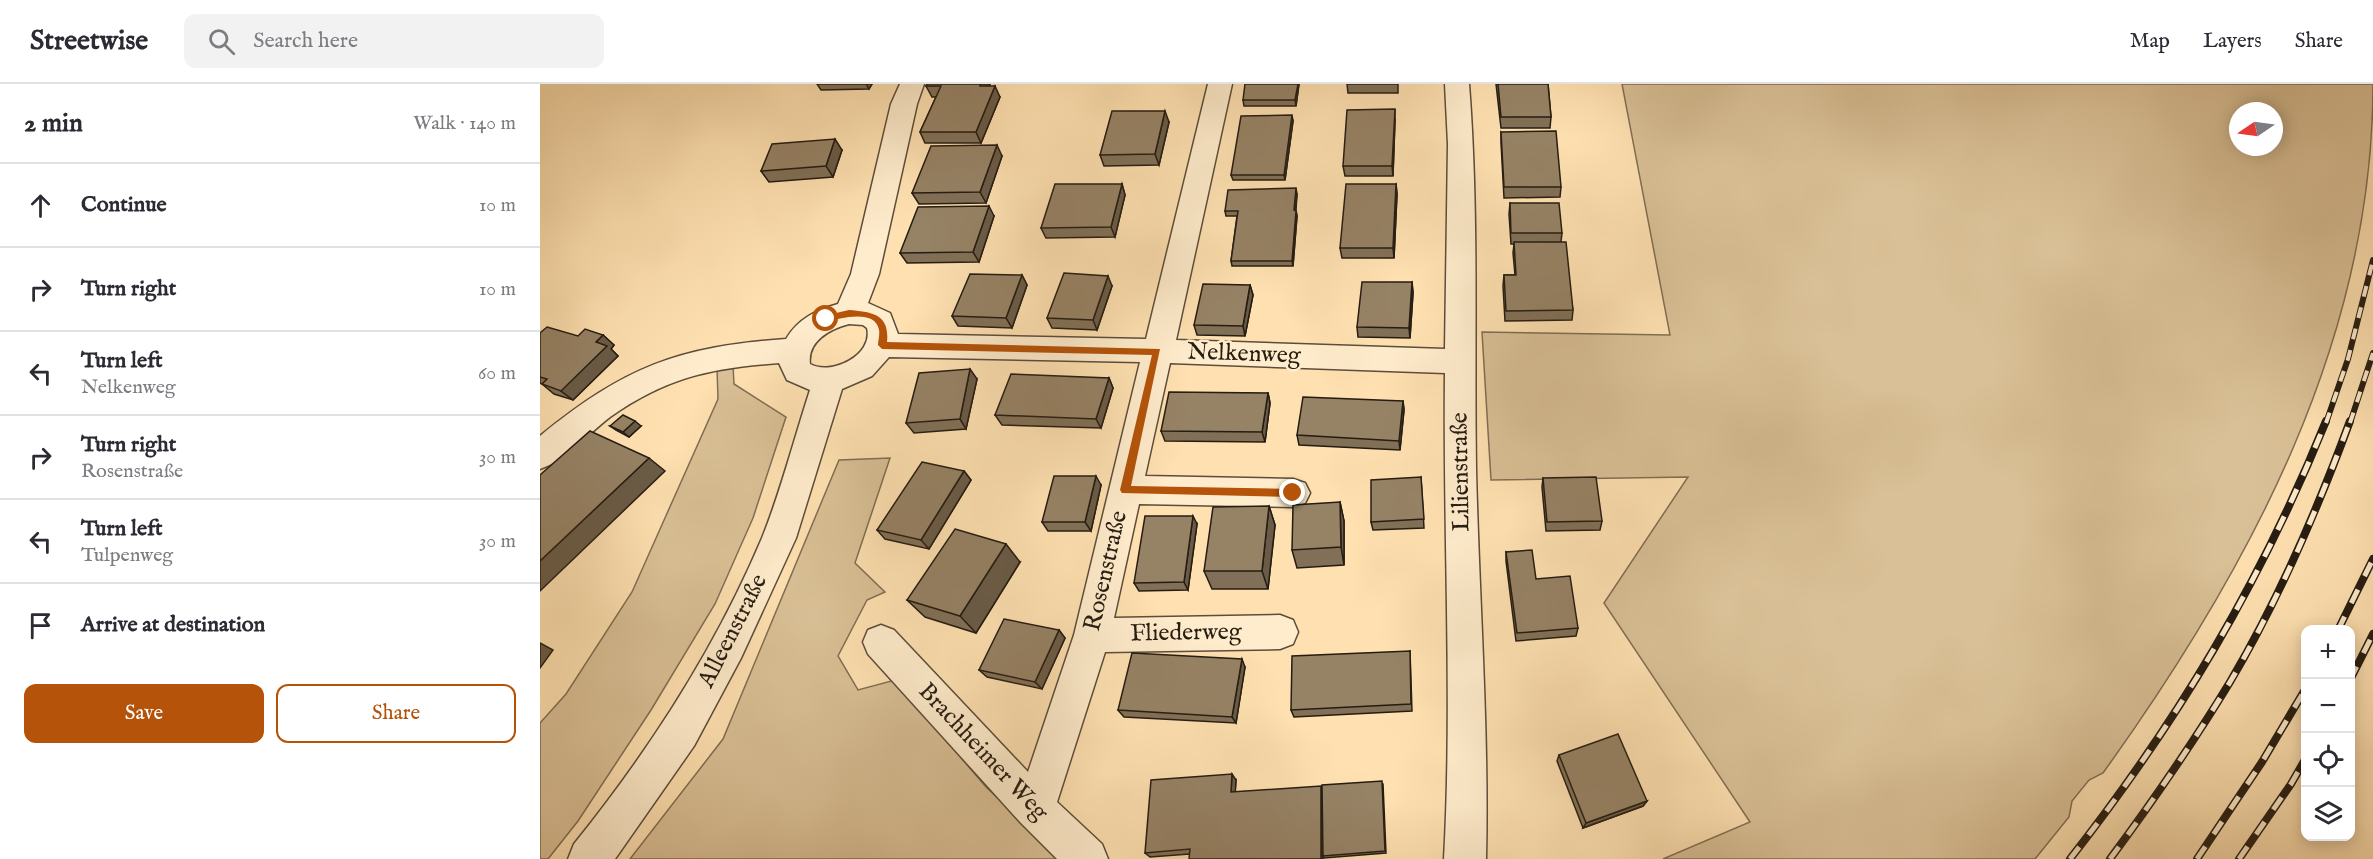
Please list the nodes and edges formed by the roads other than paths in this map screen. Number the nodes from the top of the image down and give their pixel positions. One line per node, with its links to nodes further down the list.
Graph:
1 (912, 84): 4 (street)
2 (1220, 84): 7 (street, Rosenstraße)
3 (1457, 84): 8 (street, Lilienstraße)
4 (849, 313): 5 (street); 6 (street)
5 (882, 345): 7 (street, Nelkenweg); 9 (street)
6 (794, 350): 9 (street); 10 (street)
7 (1157, 351): 8 (street, Nelkenweg); 11 (street, Rosenstraße)
8 (1461, 362): 19 (street, Lilienstraße)
9 (829, 380): 17 (street, Alleenstraße)
10 (540, 455)
11 (1125, 490): 12 (street); 14 (street, Rosenstraße)
12 (1293, 493)
13 (1280, 632): 14 (street, Fliederweg)
14 (1092, 635): 16 (street, Rosenstraße)
15 (881, 642): 16 (street, Brachheimer Weg)
16 (1035, 809): 18 (street, Brachheimer Weg)
17 (589, 859)
18 (1087, 859)
19 (1465, 859)

